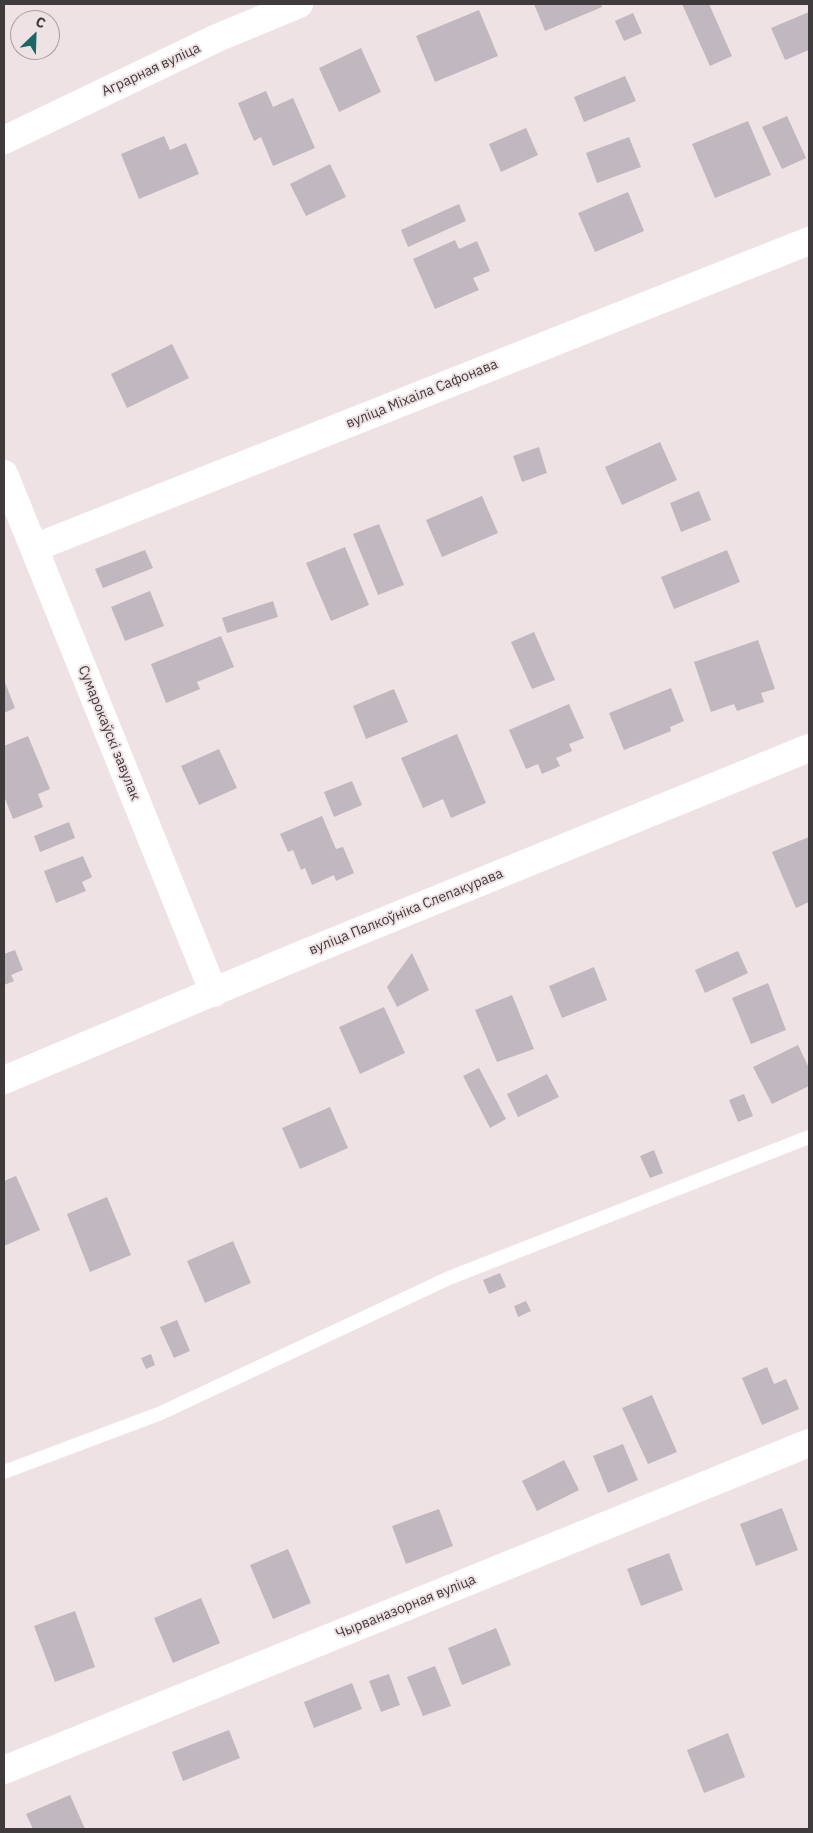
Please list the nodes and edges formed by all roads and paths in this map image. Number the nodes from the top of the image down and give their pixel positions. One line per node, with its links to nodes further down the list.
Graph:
1 (299, 4): 2 (street, Аграрная вуліца)
2 (4, 140)
3 (809, 240): 5 (street, вуліца Міхаіла Сафонава)
4 (4, 474): 5 (street, Сумарокаўскі завулак)
5 (34, 548): 7 (street, Сумарокаўскі завулак)
6 (809, 748): 7 (street, вуліца Палкоўніка Слепакурава)
7 (214, 993): 8 (street, вуліца Палкоўніка Слепакурава)
8 (4, 1080)
9 (809, 1137): 11 (lane)
10 (809, 1443): 12 (street, Чырваназорная вуліца)
11 (4, 1472)
12 (4, 1770)

